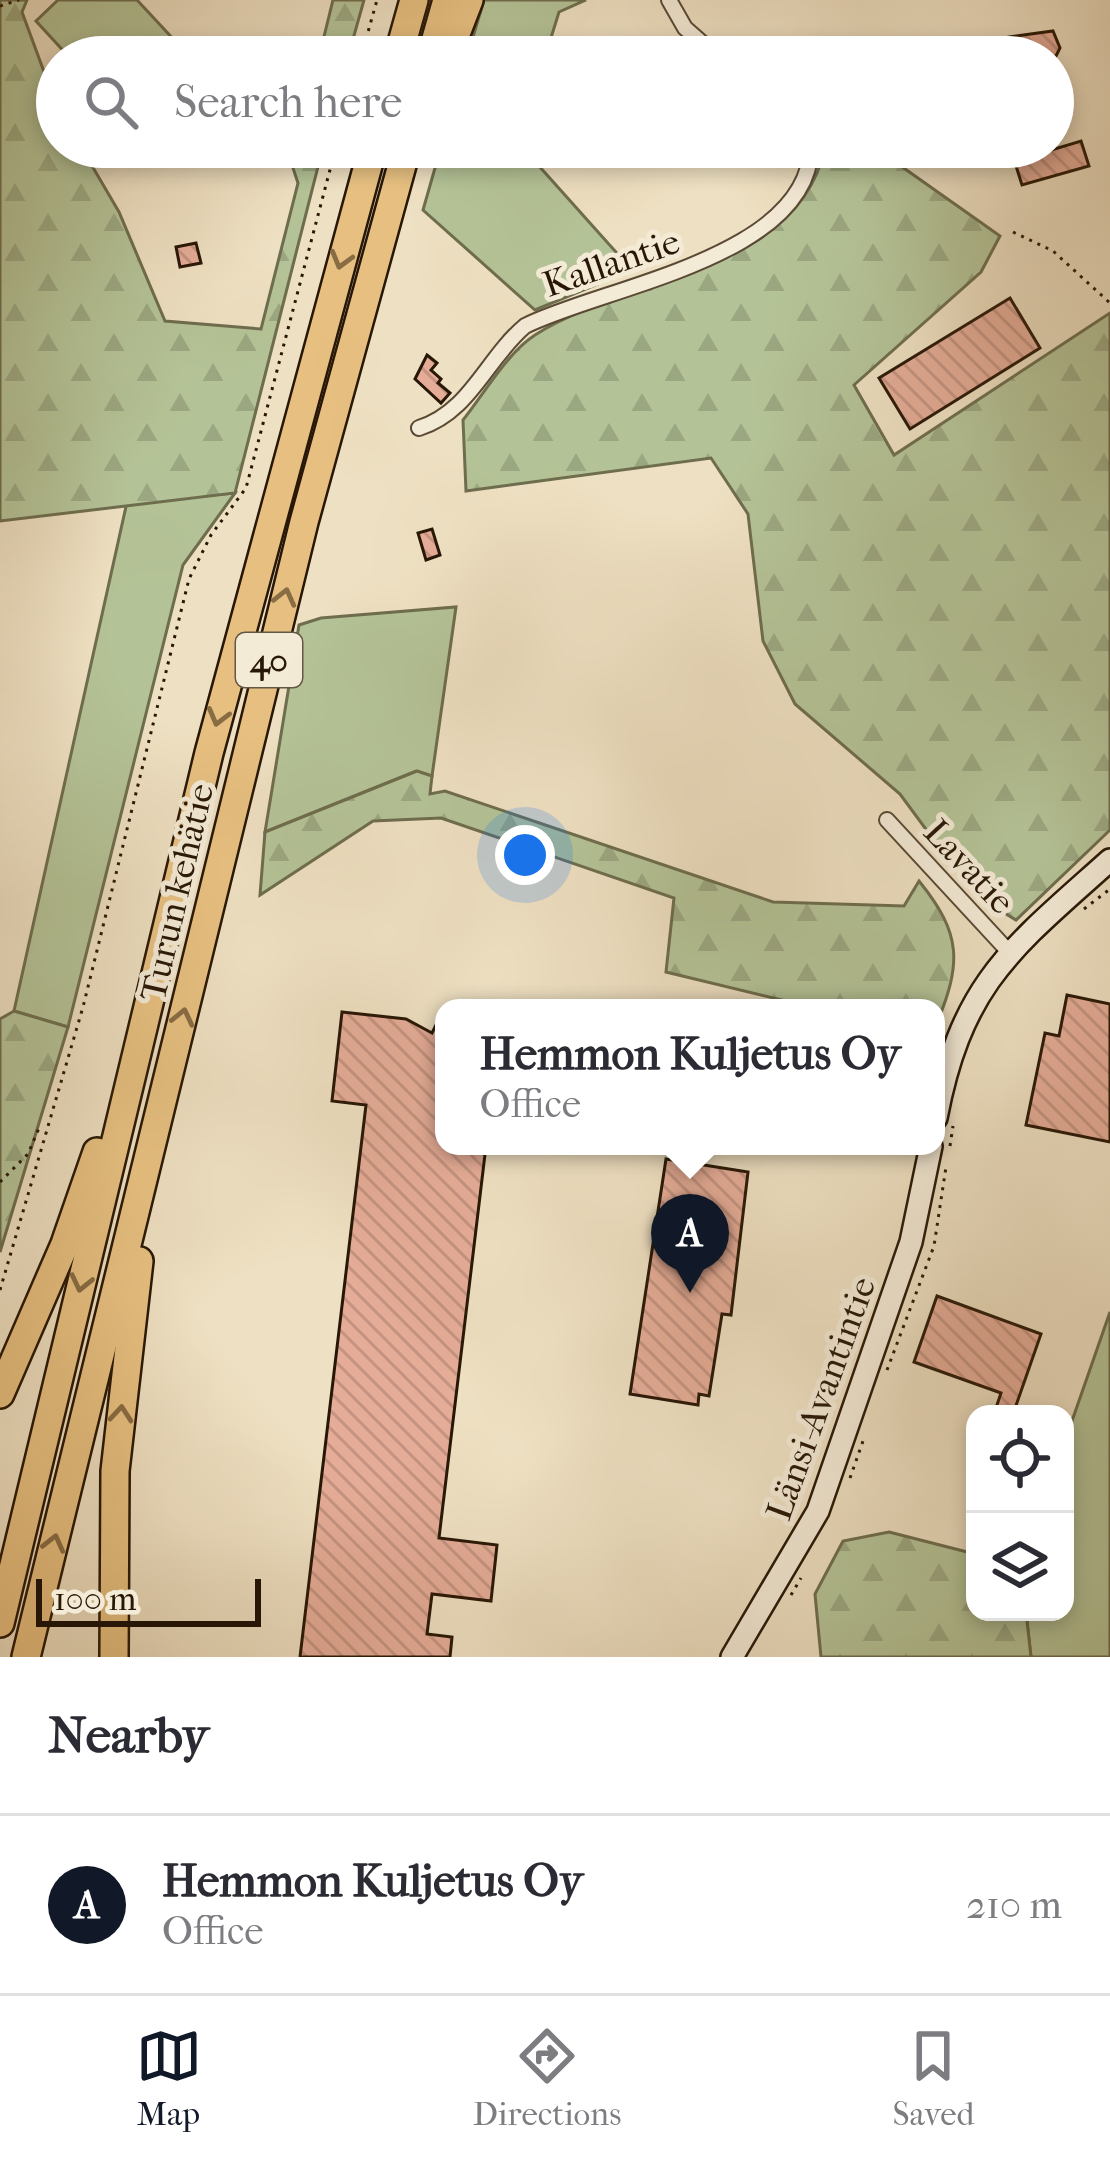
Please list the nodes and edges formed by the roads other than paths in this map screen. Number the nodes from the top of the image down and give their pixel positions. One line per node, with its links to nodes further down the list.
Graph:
1 (414, 0): 5 (highway)
2 (447, 0): 6 (highway)
3 (469, 0): 7 (highway)
4 (670, 0): 8 (street)
5 (404, 36)
6 (436, 36)
7 (455, 36)
8 (694, 36)
9 (367, 168): 16 (highway, Turun kehätie / 40, one-way to 16)
10 (403, 168): 18 (highway, Turun kehätie / 40, one-way to 10)
11 (806, 168): 12 (street, Kallantie)
12 (419, 428)
13 (887, 820): 15 (street, Lavatie)
14 (1110, 860): 15 (street)
15 (1009, 952): 17 (street)
16 (159, 965): 20 (highway); 21 (highway, Turun kehätie / 40, one-way to 21)
17 (945, 1121)
18 (155, 1131): 22 (highway, Turun kehätie / 40, one-way to 18); 23 (highway, one-way to 18)
19 (929, 1155): 24 (street, Länsi-Avantintie)
20 (0, 1394)
21 (0, 1624)
22 (26, 1657)
23 (114, 1657)
24 (732, 1657)

